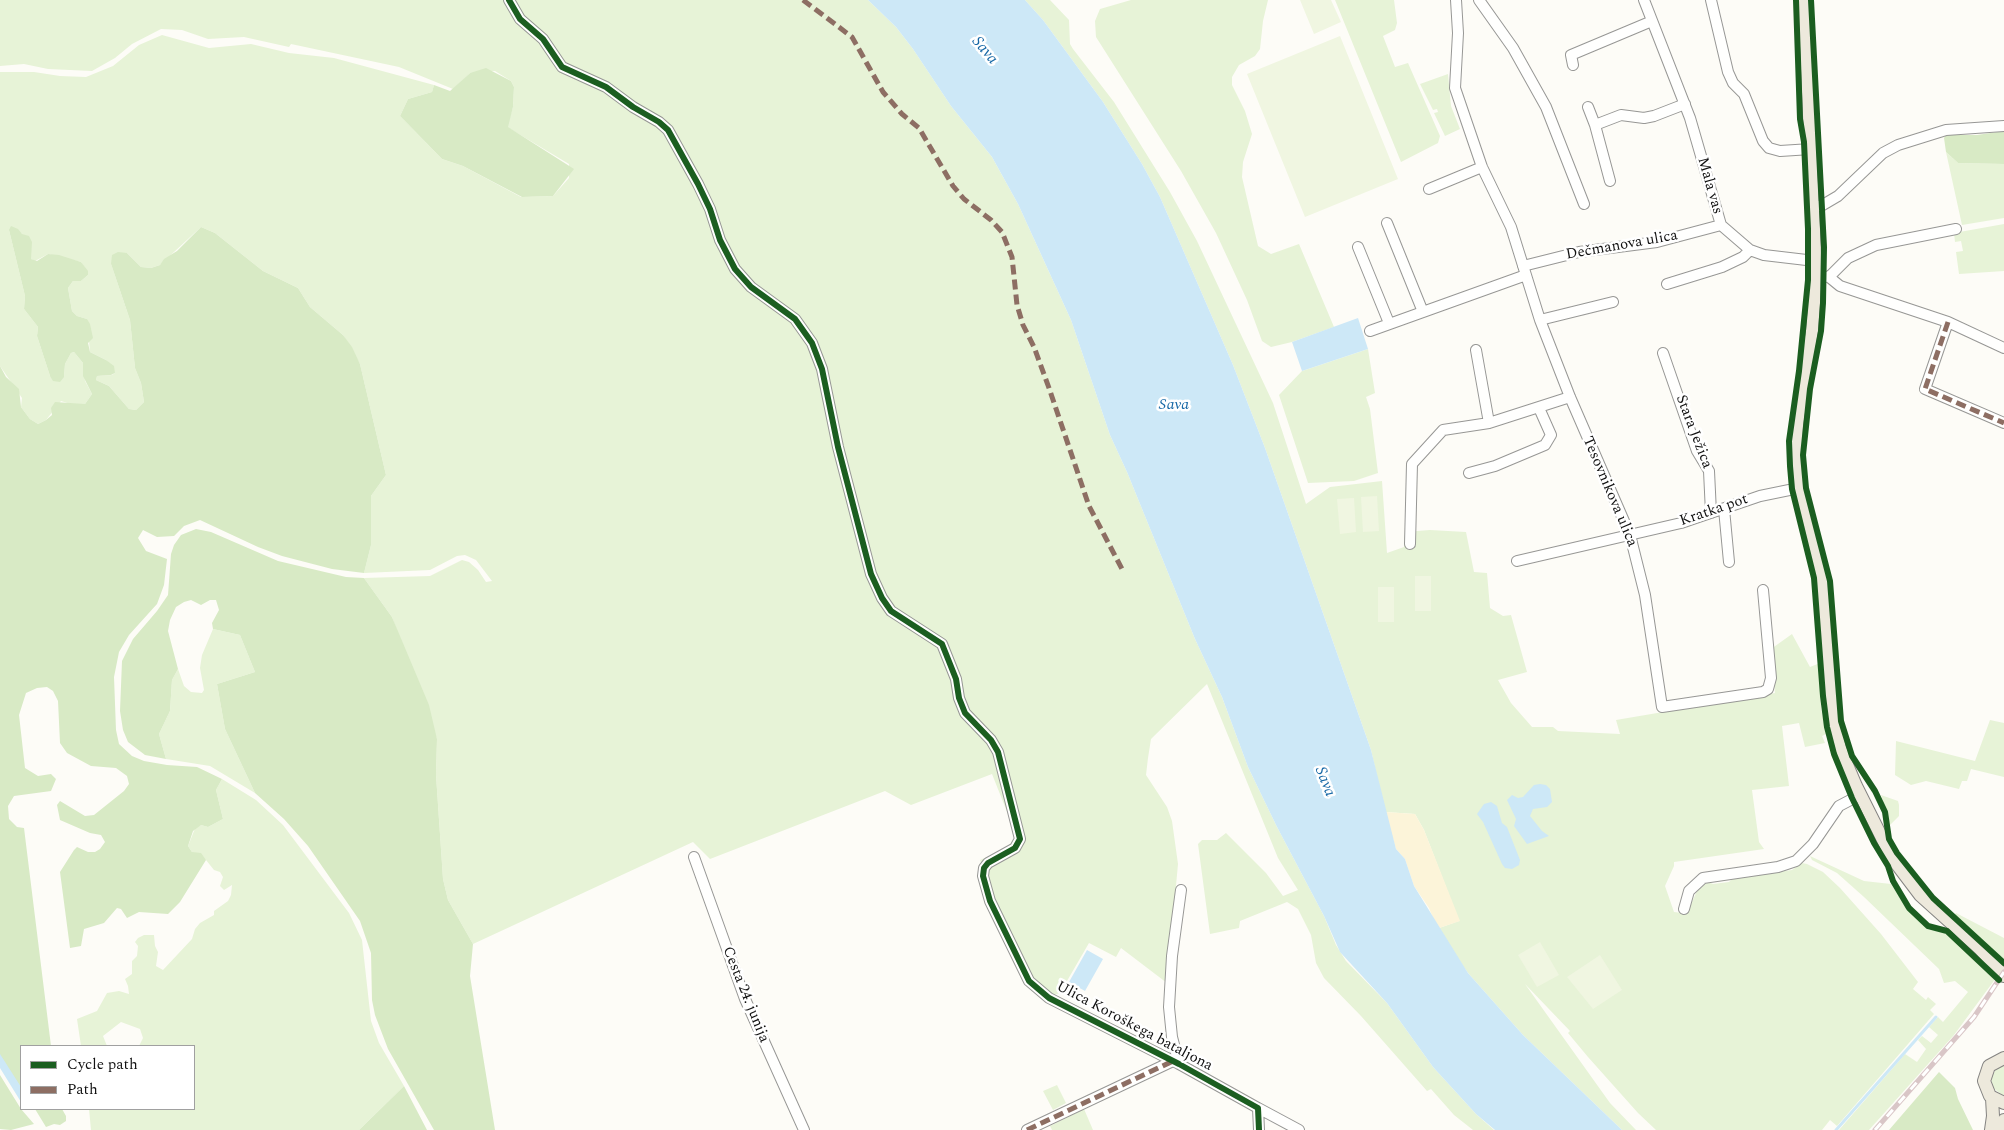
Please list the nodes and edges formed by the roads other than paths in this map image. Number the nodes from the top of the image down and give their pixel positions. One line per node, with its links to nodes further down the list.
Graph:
1 (509, 0): 58 (street, Ulica Koroškega bataljona)
2 (1456, 0): 14 (street, Tesovnikova ulica)
3 (1479, 0): 17 (street)
4 (1644, 0): 7 (street, Mala vas)
5 (1711, 0): 13 (street)
6 (1804, 0): 13 (main road)
7 (1652, 21): 8 (street); 9 (street, Mala vas)
8 (1573, 65)
9 (1685, 104): 11 (street); 20 (street, Mala vas)
10 (1588, 107): 11 (street)
11 (1595, 125): 15 (street)
12 (2004, 126): 18 (street)
13 (1811, 149): 18 (main road)
14 (1482, 167): 16 (street); 25 (street, Tesovnikova ulica)
15 (1610, 181)
16 (1429, 189)
17 (1584, 204)
18 (1814, 206): 24 (main road)
19 (1387, 223): 30 (street)
20 (1721, 225): 23 (street, Mala vas); 25 (street, Dečmanova ulica)
21 (1956, 228): 27 (street)
22 (1358, 247): 33 (street)
23 (1750, 250): 24 (street, Mala vas); 28 (street)
24 (1815, 261): 26 (main road)
25 (1525, 271): 30 (street); 31 (street, Tesovnikova ulica)
26 (1816, 276): 27 (street); 43 (main road)
27 (1829, 277): 32 (street)
28 (1667, 284)
29 (1613, 302): 31 (street)
30 (1423, 312): 33 (street)
31 (1540, 320): 38 (street, Tesovnikova ulica)
32 (1948, 322): 35 (street); 40 (street)
33 (1389, 324): 34 (street)
34 (1370, 331)
35 (2004, 348)
36 (1476, 350): 41 (street)
37 (1663, 353): 45 (street, Stara Ježica)
38 (1570, 397): 39 (street); 46 (street, Tesovnikova ulica)
39 (1539, 408): 41 (street); 42 (street)
40 (2004, 422)
41 (1489, 423): 47 (street)
42 (1469, 473)
43 (1799, 488): 44 (street, Kratka pot); 51 (main road)
44 (1724, 509): 45 (street, Kratka pot); 49 (street)
45 (1711, 513): 46 (street, Kratka pot)
46 (1630, 535): 48 (street, Kratka pot); 50 (street, Tesovnikova ulica)
47 (1410, 544)
48 (1517, 561)
49 (1729, 562)
50 (1763, 590)
51 (1860, 795): 54 (street); 55 (main road)
52 (694, 857): 62 (street, Cesta 24. junija)
53 (1181, 890): 58 (street, Ulica Koroškega bataljona)
54 (1684, 909)
55 (2004, 976)
56 (2004, 1049): 57 (main road)
57 (2000, 1059): 59 (main road)
58 (1176, 1062): 60 (street, Ulica Koroškega bataljona); 63 (street, Ulica Koroškega bataljona)
59 (1998, 1100): 66 (main road)
60 (1258, 1108): 64 (street); 65 (street, Ulica Koroškega bataljona)
61 (2004, 1120): 67 (main road)
62 (804, 1130)
63 (1027, 1130)
64 (1259, 1130)
65 (1299, 1130)
66 (1991, 1130)
67 (2000, 1130)

